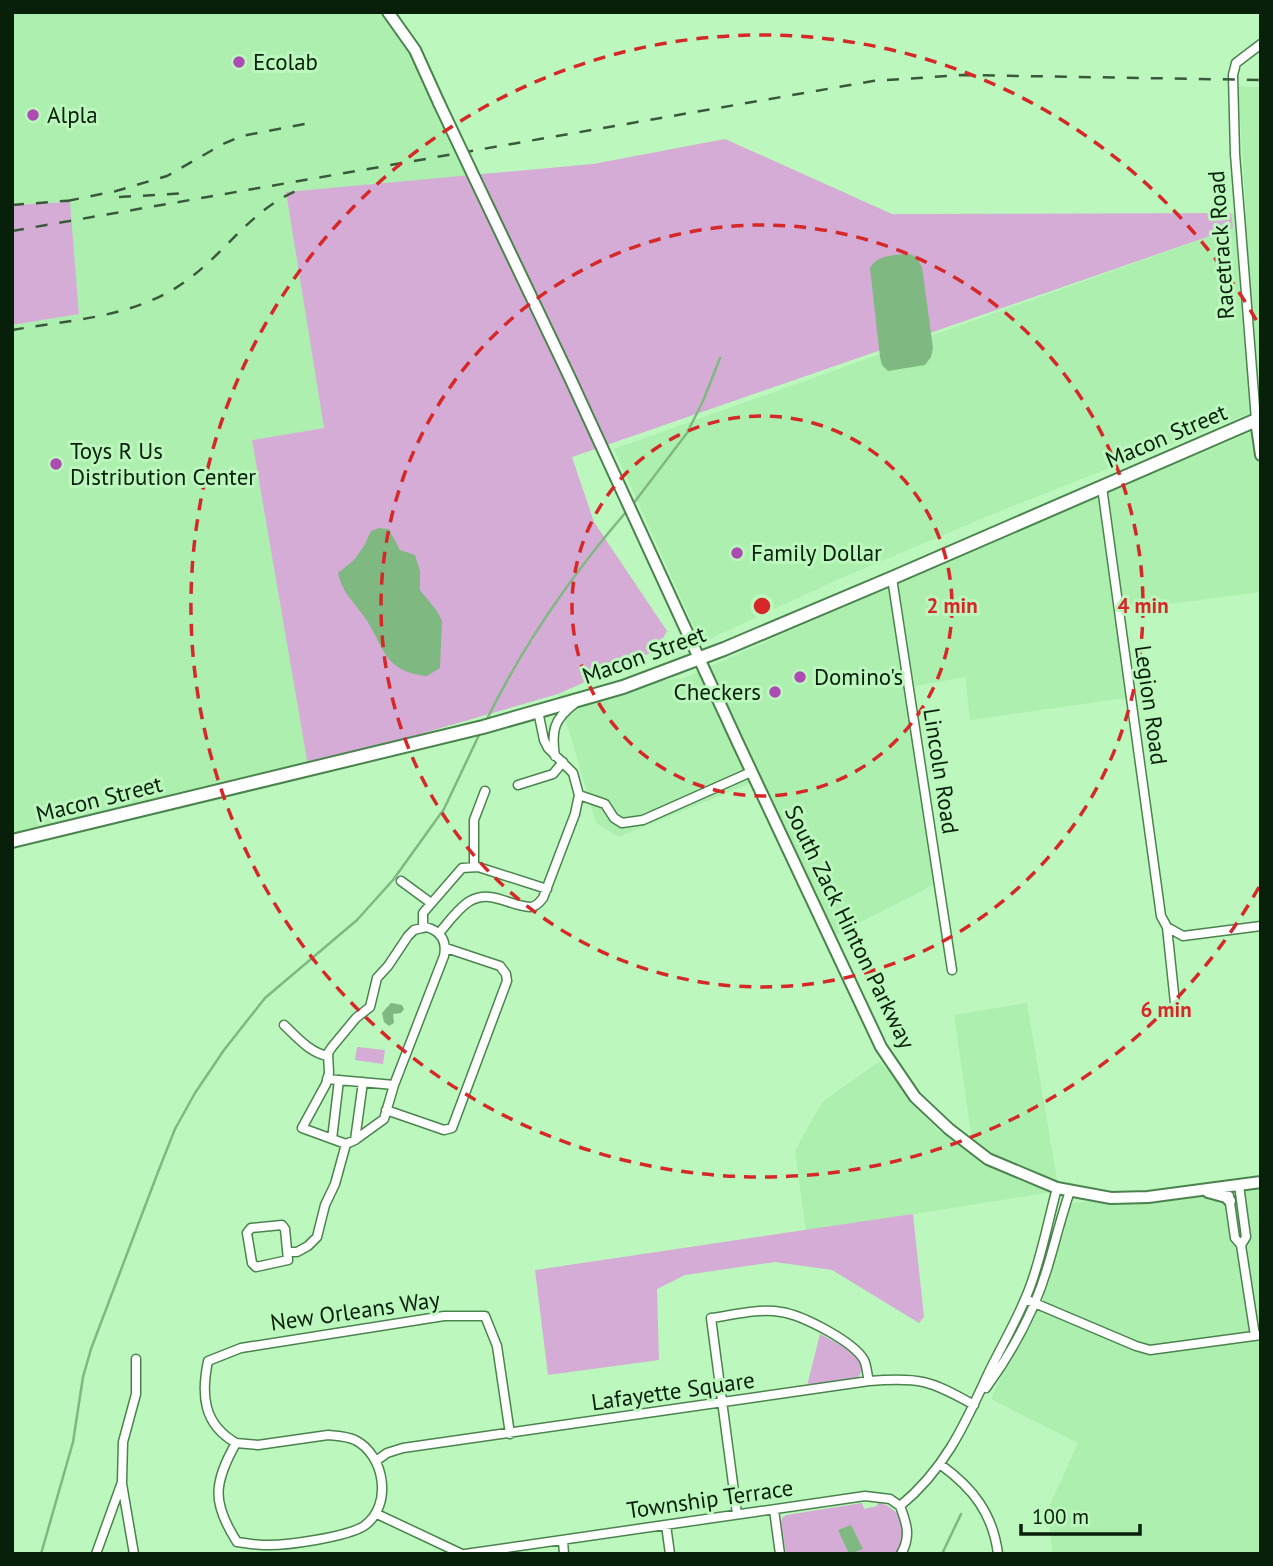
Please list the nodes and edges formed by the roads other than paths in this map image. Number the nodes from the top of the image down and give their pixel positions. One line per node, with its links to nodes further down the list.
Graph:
1 (388, 12): 7 (main road, South Zack Hinton Parkway, bridge)
2 (1261, 44): 3 (street, Racetrack Road)
3 (1259, 419): 4 (main road, Racetrack Road); 5 (main road, Macon Street)
4 (1261, 454)
5 (1102, 487): 6 (main road, Macon Street); 21 (street, Legion Road)
6 (892, 578): 7 (main road, Macon Street); 26 (street, Lincoln Road)
7 (699, 659): 8 (main road, Macon Street); 12 (main road, South Zack Hinton Parkway)
8 (577, 701): 9 (main road, Macon Street); 10 (street)
9 (538, 712): 10 (street); 16 (main road, Macon Street)
10 (555, 756): 11 (street)
11 (563, 762): 13 (street); 15 (street)
12 (751, 772): 15 (street); 39 (main road, South Zack Hinton Parkway)
13 (517, 785)
14 (485, 791): 17 (street)
15 (579, 795): 19 (street)
16 (12, 841)
17 (474, 866): 19 (street); 20 (street)
18 (401, 881): 20 (street)
19 (547, 889): 24 (street)
20 (431, 904): 23 (street)
21 (1167, 926): 22 (street); 27 (street, Legion Road)
22 (1261, 926)
23 (423, 928): 24 (street); 29 (street)
24 (439, 933): 25 (street)
25 (446, 948): 33 (street); 34 (street)
26 (951, 970)
27 (1175, 1003)
28 (284, 1025): 29 (street)
29 (328, 1056): 30 (street)
30 (327, 1079): 31 (street); 35 (street)
31 (339, 1080): 32 (street); 35 (street)
32 (363, 1082): 33 (street); 36 (street)
33 (394, 1085): 34 (street)
34 (386, 1110): 36 (street)
35 (332, 1139): 36 (street)
36 (350, 1142): 44 (street)
37 (1261, 1182): 38 (main road, South Zack Hinton Parkway)
38 (1234, 1186): 41 (main road, South Zack Hinton Parkway); 42 (street); 43 (street)
39 (1057, 1188): 40 (main road, South Zack Hinton Parkway); 45 (street)
40 (1070, 1191): 41 (main road, South Zack Hinton Parkway); 46 (street)
41 (1199, 1191): 42 (main road)
42 (1230, 1201): 43 (street)
43 (1241, 1245): 47 (street)
44 (289, 1252): 44 (street)
45 (1025, 1298): 46 (street); 51 (street)
46 (1034, 1302): 47 (street); 51 (street)
47 (1258, 1336)
48 (136, 1359): 56 (street)
49 (869, 1381): 50 (street, Lafayette Square); 50 (street); 51 (street, Lafayette Square)
50 (721, 1404): 52 (street, Lafayette Square); 60 (street)
51 (974, 1405): 55 (street)
52 (510, 1434): 53 (street, New Orleans Way); 54 (street, Lafayette Square)
53 (236, 1443): 54 (street); 59 (street)
54 (376, 1461): 59 (street)
55 (941, 1465): 57 (street); 70 (street)
56 (122, 1482): 63 (street); 64 (street)
57 (900, 1506): 58 (street, Township Terrace); 69 (street)
58 (774, 1510): 60 (street, Township Terrace); 68 (street)
59 (377, 1514): 65 (street, Township Terrace)
60 (737, 1514): 61 (street, Township Terrace)
61 (666, 1525): 62 (street, Township Terrace); 67 (street)
62 (563, 1541): 65 (street, Township Terrace); 66 (street)
63 (96, 1554)
64 (134, 1554)
65 (464, 1554)
66 (564, 1554)
67 (670, 1554)
68 (780, 1554)
69 (901, 1554)
70 (998, 1554)

